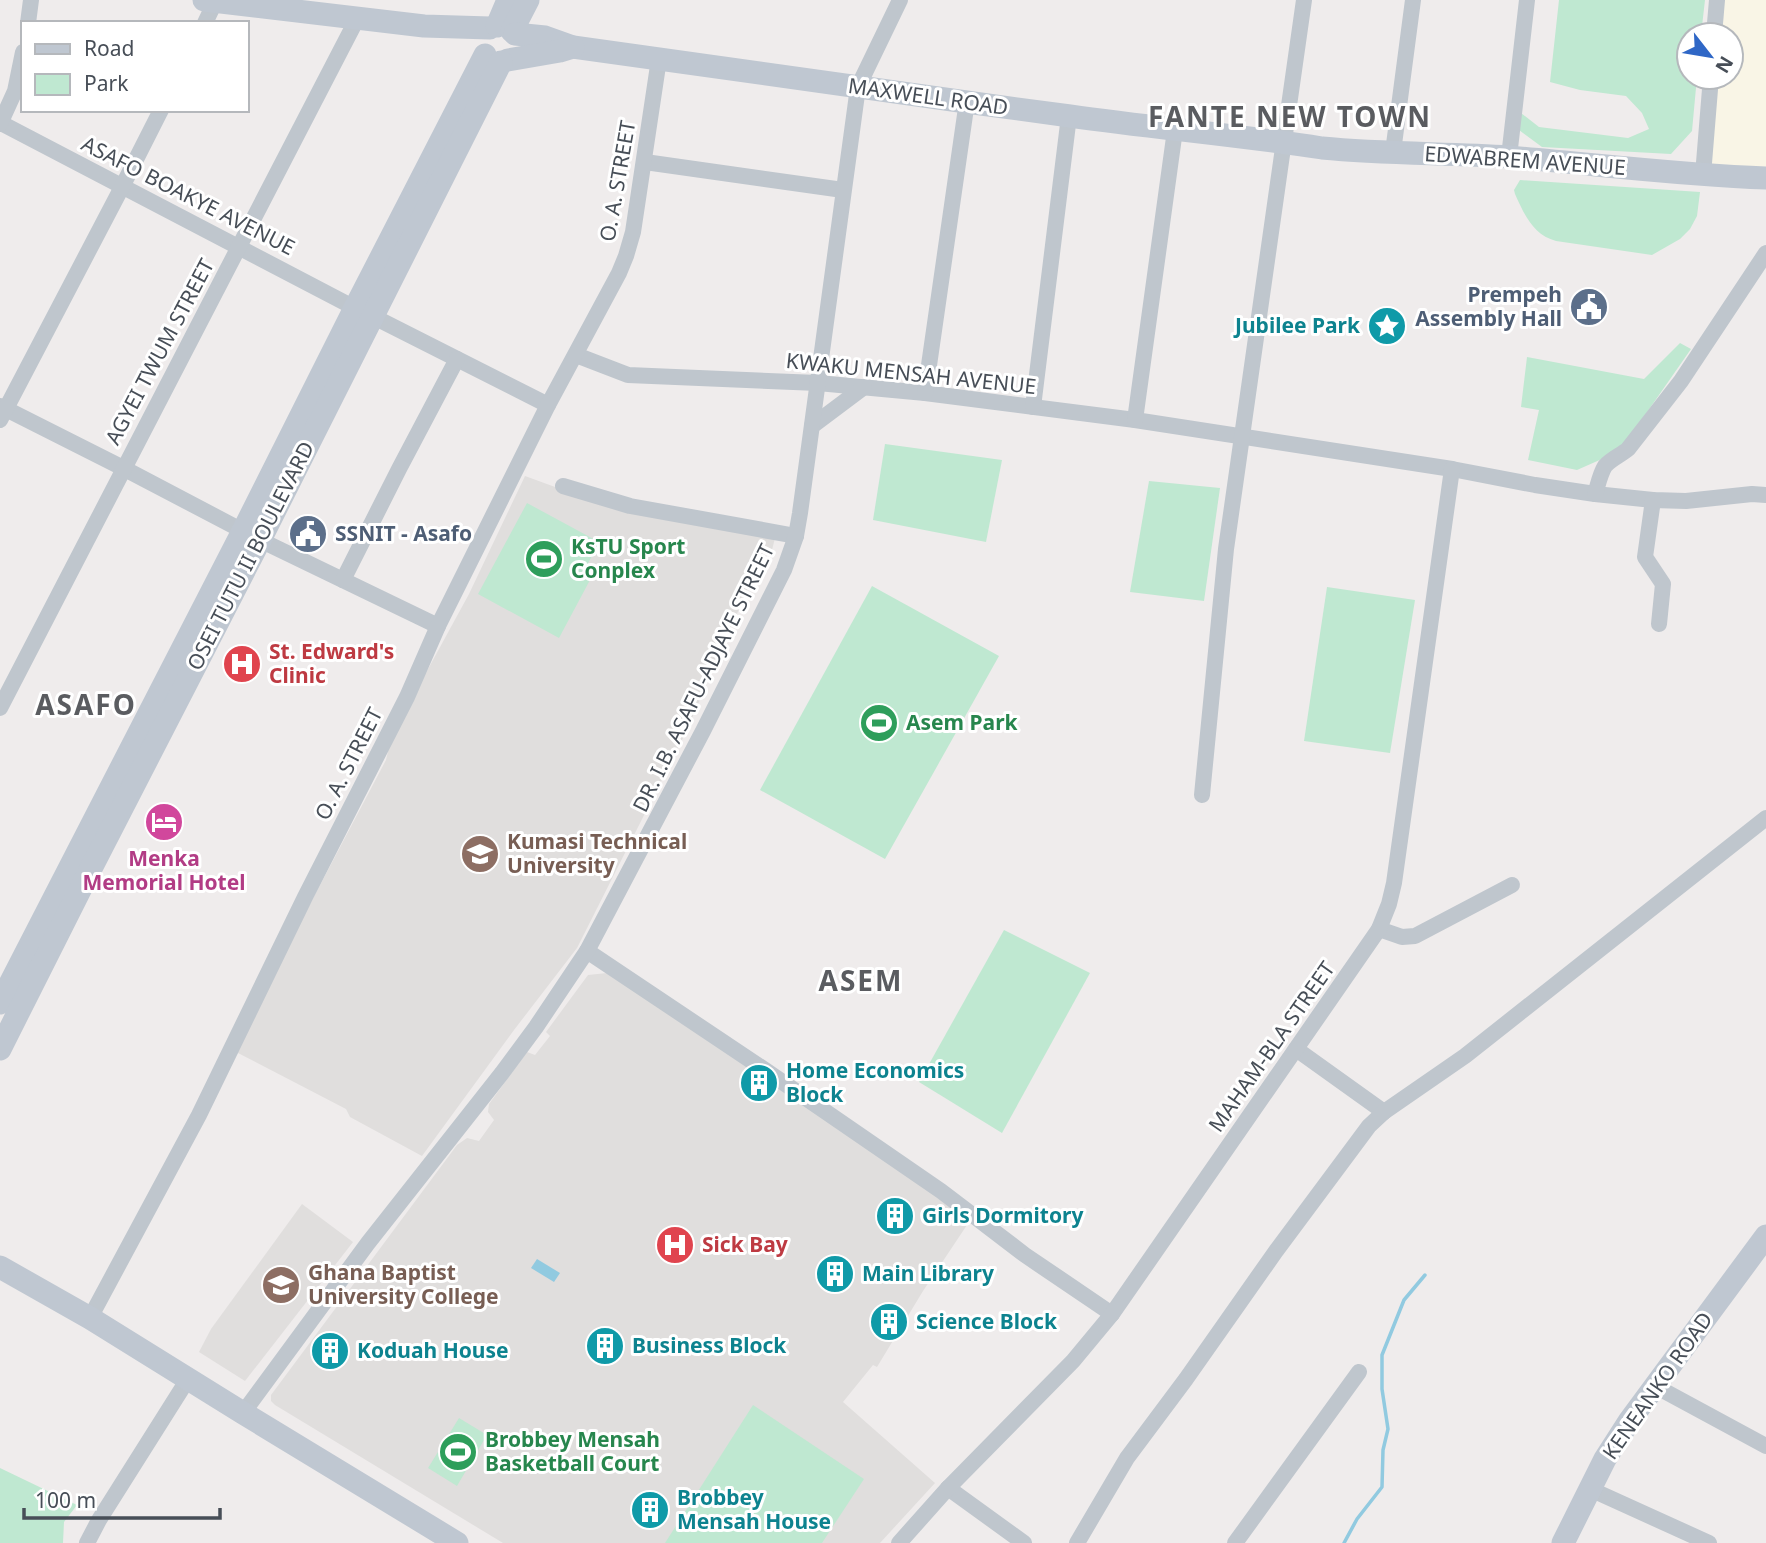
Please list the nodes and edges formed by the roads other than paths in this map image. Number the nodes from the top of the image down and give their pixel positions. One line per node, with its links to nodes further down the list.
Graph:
1 (31, 0): 12 (street)
2 (508, 0): 15 (street, OSEI TUTU II BOULEVARD)
3 (528, 0): 15 (street, OSEI TUTU II BOULEVARD)
4 (900, 0): 18 (street, DR. I.B. ASAFU-ADJAYE STREET)
5 (1304, 0): 26 (street)
6 (1413, 0): 27 (street)
7 (1527, 0): 28 (street)
8 (1717, 0): 14 (street)
9 (209, 1): 10 (street); 13 (street)
10 (286, 4): 11 (street)
11 (358, 17): 15 (street); 34 (street, AGYEI TWUM STREET)
12 (27, 21)
13 (205, 21)
14 (1715, 21)
15 (499, 43): 16 (street, MAXWELL ROAD); 36 (street, OSEI TUTU II BOULEVARD)
16 (659, 59): 18 (street, MAXWELL ROAD); 29 (street, O. A. STREET)
17 (21, 64): 21 (street)
18 (858, 87): 20 (street, MAXWELL ROAD); 33 (street, DR. I.B. ASAFU-ADJAYE STREET)
19 (1710, 91): 30 (street)
20 (967, 101): 23 (street, MAXWELL ROAD); 41 (street)
21 (5, 103): 24 (street)
22 (160, 112): 32 (street)
23 (1069, 116): 25 (street, MAXWELL ROAD); 43 (street)
24 (0, 124): 32 (street, ASAFO BOAKYE AVENUE)
25 (1175, 130): 26 (street, MAXWELL ROAD); 45 (street)
26 (1285, 142): 27 (street, EDWABREM AVENUE); 47 (street)
27 (1393, 152): 28 (street, EDWABREM AVENUE)
28 (1509, 158): 30 (street, EDWABREM AVENUE)
29 (645, 162): 33 (street); 37 (street, O. A. STREET)
30 (1703, 176): 31 (street, EDWABREM AVENUE)
31 (1766, 178)
32 (122, 187): 34 (street, ASAFO BOAKYE AVENUE); 44 (street)
33 (843, 190): 39 (street, DR. I.B. ASAFU-ADJAYE STREET)
34 (239, 246): 36 (street, ASAFO BOAKYE AVENUE); 48 (street, AGYEI TWUM STREET)
35 (1766, 253): 51 (street)
36 (363, 312): 38 (street, ASAFO BOAKYE AVENUE); 54 (street, OSEI TUTU II BOULEVARD)
37 (576, 355): 39 (street, KWAKU MENSAH AVENUE); 42 (street, O. A. STREET)
38 (457, 359): 42 (street, ASAFO BOAKYE AVENUE); 56 (street)
39 (818, 383): 40 (street, KWAKU MENSAH AVENUE); 46 (street, DR. I.B. ASAFU-ADJAYE STREET)
40 (864, 387): 41 (street, KWAKU MENSAH AVENUE); 46 (street)
41 (925, 393): 43 (street, KWAKU MENSAH AVENUE)
42 (548, 405): 58 (street, O. A. STREET)
43 (1032, 407): 45 (street, KWAKU MENSAH AVENUE)
44 (2, 411): 48 (street)
45 (1135, 420): 47 (street, KWAKU MENSAH AVENUE)
46 (812, 426): 55 (street, DR. I.B. ASAFU-ADJAYE STREET)
47 (1243, 438): 49 (street, KWAKU MENSAH AVENUE); 60 (street)
48 (123, 468): 54 (street); 59 (street, AGYEI TWUM STREET)
49 (1452, 469): 51 (street, KWAKU MENSAH AVENUE); 63 (street, MAHAM-BLA STREET)
50 (563, 486): 55 (street)
51 (1595, 494): 53 (street, KWAKU MENSAH AVENUE)
52 (1766, 495): 53 (street, KWAKU MENSAH AVENUE)
53 (1653, 500): 57 (street)
54 (252, 535): 56 (street); 65 (street, OSEI TUTU II BOULEVARD); 66 (street, OSEI TUTU II BOULEVARD)
55 (796, 536): 64 (street, DR. I.B. ASAFU-ADJAYE STREET)
56 (343, 580): 58 (street)
57 (1659, 624)
58 (438, 626): 72 (street, O. A. STREET)
59 (0, 708)
60 (1202, 795)
61 (1766, 818): 68 (street)
62 (1512, 885): 63 (street)
63 (1379, 929): 67 (street, MAHAM-BLA STREET)
64 (587, 951): 71 (street); 76 (street, DR. I.B. ASAFU-ADJAYE STREET)
65 (0, 1003)
66 (0, 1049)
67 (1296, 1049): 68 (street); 71 (street, MAHAM-BLA STREET)
68 (1384, 1112): 84 (street)
69 (1766, 1236): 75 (street, KENEANKO ROAD)
70 (0, 1268): 72 (street)
71 (1112, 1314): 78 (street, MAHAM-BLA STREET)
72 (90, 1318): 74 (street)
73 (1359, 1371): 85 (street)
74 (188, 1379): 76 (street); 80 (street)
75 (1655, 1386): 77 (street); 79 (street, KENEANKO ROAD)
76 (243, 1413): 81 (street)
77 (1766, 1446)
78 (948, 1488): 82 (street, MAHAM-BLA STREET); 83 (street)
79 (1590, 1489): 86 (street, KENEANKO ROAD); 87 (street)
80 (87, 1543)
81 (457, 1543)
82 (899, 1543)
83 (1024, 1543)
84 (1077, 1543)
85 (1235, 1543)
86 (1563, 1543)
87 (1709, 1543)

